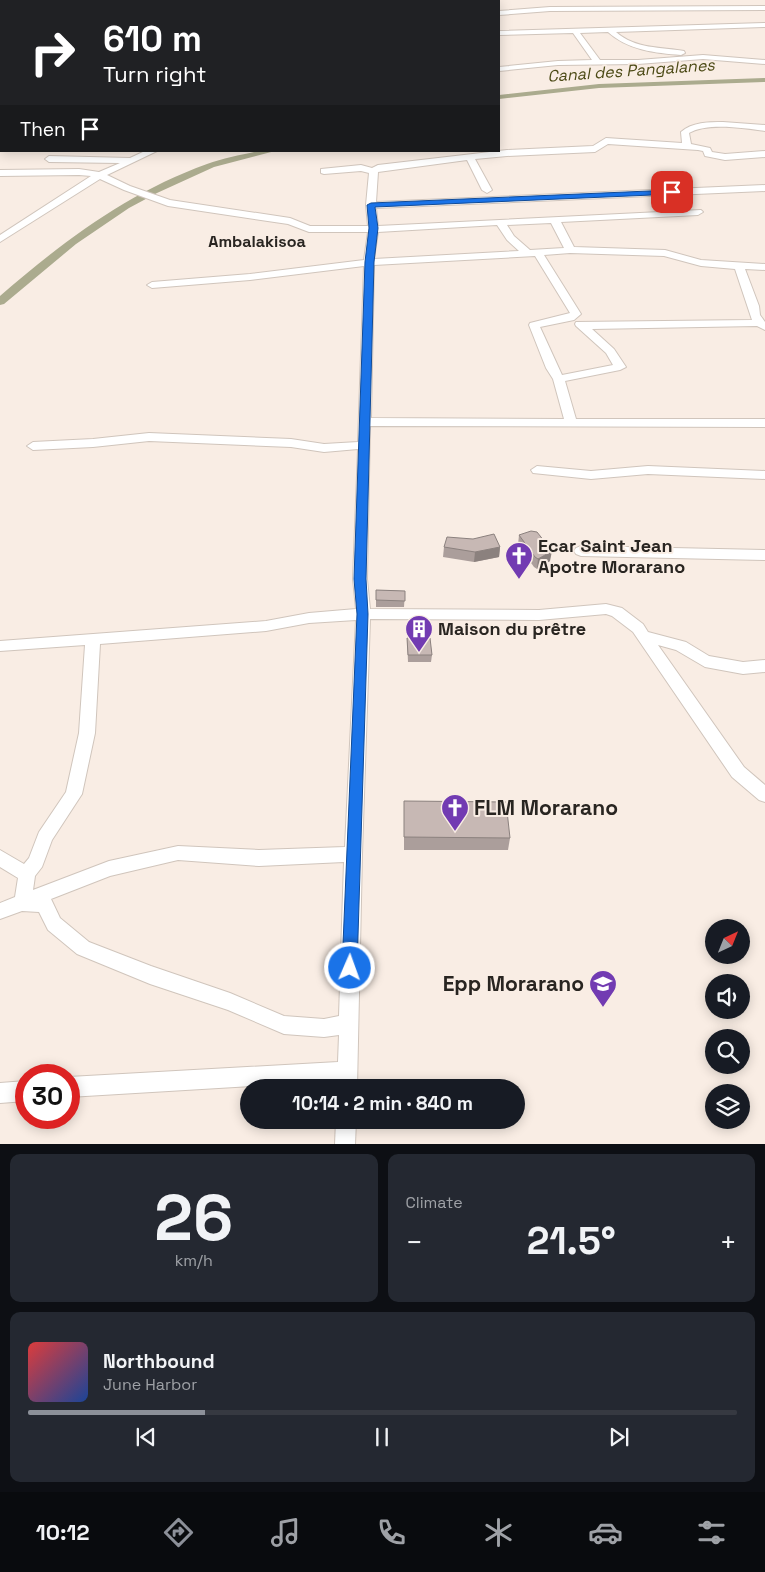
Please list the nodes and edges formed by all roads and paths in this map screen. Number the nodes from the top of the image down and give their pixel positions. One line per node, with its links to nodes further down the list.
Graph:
1 (597, 0): 4 (street)
2 (765, 8): 4 (street)
3 (500, 13): 4 (street)
4 (608, 20): 5 (street); 6 (street); 8 (street)
5 (765, 26)
6 (575, 30): 7 (street); 9 (street)
7 (500, 33)
8 (704, 58): 9 (street); 10 (street)
9 (596, 62): 11 (street)
10 (765, 62)
11 (500, 69)
12 (765, 128): 13 (street)
13 (687, 146): 15 (street); 16 (street)
14 (151, 152): 18 (street)
15 (765, 154)
16 (470, 158): 20 (street); 24 (street)
17 (49, 159): 18 (street)
18 (131, 160): 22 (street)
19 (324, 171): 20 (street)
20 (374, 171): 25 (street)
21 (0, 173): 22 (street)
22 (100, 175): 29 (street); 30 (street)
23 (765, 188): 25 (street)
24 (487, 190)
25 (371, 205): 29 (street)
26 (698, 212): 27 (street)
27 (555, 220): 28 (street); 31 (street)
28 (500, 222): 29 (street); 32 (street)
29 (374, 228): 33 (street)
30 (0, 239)
31 (570, 250): 32 (street); 34 (street)
32 (533, 254): 33 (street); 37 (street)
33 (370, 262): 36 (street); 41 (street)
34 (739, 266): 35 (street); 38 (street)
35 (765, 266)
36 (152, 285)
37 (570, 318): 39 (street); 40 (street)
38 (762, 325): 39 (street)
39 (584, 326): 40 (street)
40 (560, 379): 42 (street)
41 (364, 422): 42 (street); 44 (street)
42 (571, 422): 43 (street)
43 (765, 423)
44 (364, 445): 45 (street); 50 (street)
45 (33, 446)
46 (537, 470): 47 (street)
47 (765, 475)
48 (581, 552): 49 (street)
49 (765, 555)
50 (362, 614): 51 (street); 52 (street); 56 (street)
51 (644, 636): 54 (street); 55 (street)
52 (93, 639): 53 (street); 58 (street)
53 (0, 646)
54 (765, 666)
55 (765, 795)
56 (353, 854): 59 (street); 61 (street)
57 (0, 858): 58 (street)
58 (27, 873): 59 (street)
59 (23, 903): 60 (street); 61 (street)
60 (0, 911)
61 (348, 1024): 62 (street)
62 (347, 1079)
63 (240, 1082): 64 (street)
64 (80, 1087)
65 (15, 1092): 66 (street)
66 (0, 1093)
67 (346, 1129): 68 (street)
68 (345, 1144)

